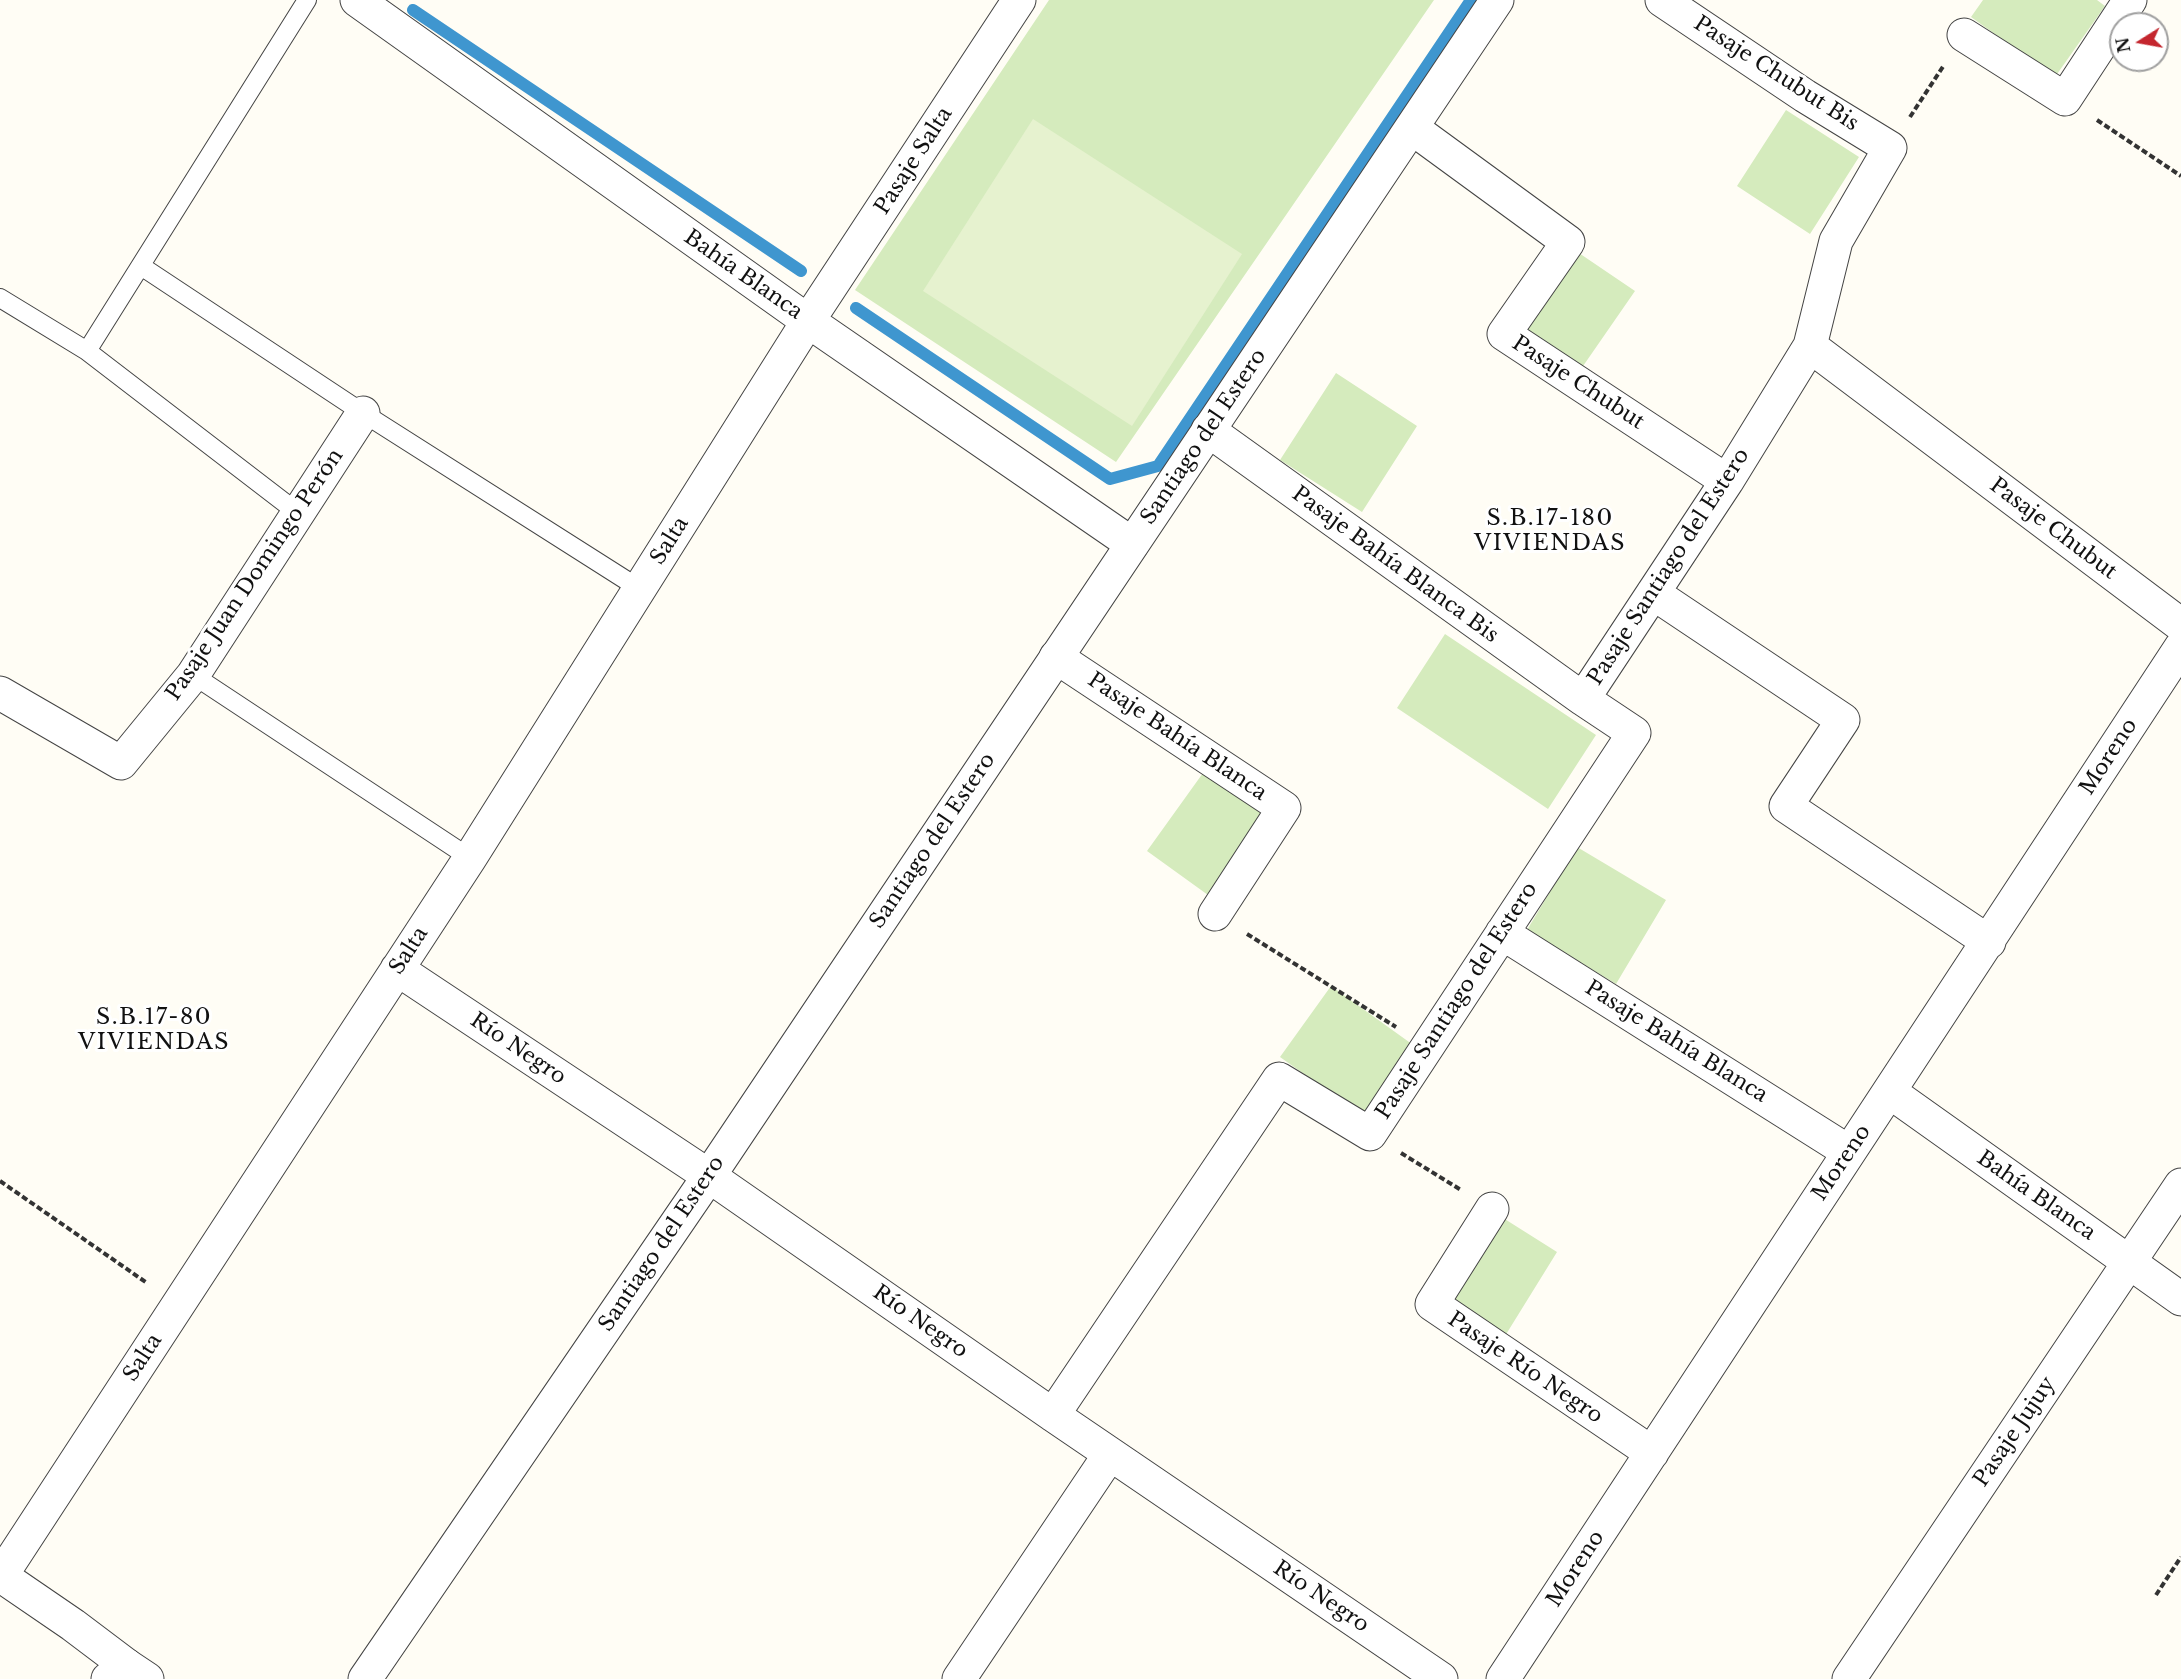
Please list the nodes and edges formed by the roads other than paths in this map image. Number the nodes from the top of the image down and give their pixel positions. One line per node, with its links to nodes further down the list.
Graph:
1 (307, 0): 10 (lane)
2 (1497, 0): 8 (street, Santiago del Estero)
3 (1662, 0): 9 (street, Pasaje Chubut Bis)
4 (2130, 0): 7 (street)
5 (364, 2): 12 (street, Bahía Blanca)
6 (1014, 2): 12 (street, Pasaje Salta)
7 (1964, 35)
8 (1412, 128): 16 (street, Santiago del Estero); 17 (street, Pasaje Chubut)
9 (1890, 148): 13 (street, Pasaje Santiago del Estero)
10 (141, 266): 14 (lane); 15 (lane)
11 (0, 298): 14 (lane)
12 (808, 321): 19 (street, Bahía Blanca); 20 (street, Salta)
13 (1810, 346): 17 (street, Pasaje Santiago del Estero); 22 (street, Pasaje Chubut)
14 (87, 351): 18 (lane)
15 (363, 413): 18 (street, Pasaje Juan Domingo Perón); 20 (lane)
16 (1208, 430): 19 (street, Santiago del Estero); 26 (street, Pasaje Bahía Blanca Bis)
17 (1727, 481): 21 (street, Pasaje Santiago del Estero)
18 (298, 513): 25 (street, Pasaje Juan Domingo Perón)
19 (1132, 544): 24 (street, Santiago del Estero)
20 (639, 589): 28 (street, Salta)
21 (1653, 593): 26 (street, Pasaje Santiago del Estero); 31 (street)
22 (2181, 625)
23 (2181, 647): 31 (street, Moreno)
24 (1056, 657): 29 (street, Pasaje Bahía Blanca); 35 (street, Santiago del Estero)
25 (192, 675): 27 (street, Pasaje Juan Domingo Perón); 28 (lane)
26 (1583, 699): 30 (street, Pasaje Santiago del Estero)
27 (3, 702)
28 (470, 858): 32 (street, Salta)
29 (1215, 915)
30 (1502, 933): 34 (street, Pasaje Bahía Blanca); 40 (street, Pasaje Santiago del Estero)
31 (1989, 942): 33 (street, Moreno)
32 (397, 969): 35 (street, Río Negro); 43 (street, Salta)
33 (1890, 1092): 34 (street, Moreno); 38 (street, Bahía Blanca)
34 (1850, 1152): 41 (street, Moreno)
35 (709, 1176): 40 (street, Río Negro); 45 (street, Santiago del Estero)
36 (2181, 1185): 38 (street, Pasaje Jujuy)
37 (1492, 1209): 41 (street, Pasaje Río Negro)
38 (2129, 1262): 39 (street, Bahía Blanca); 49 (street, Pasaje Jujuy)
39 (2181, 1299)
40 (1053, 1415): 42 (street, Río Negro)
41 (1652, 1453): 48 (street, Moreno)
42 (1110, 1454): 46 (street); 47 (street, Río Negro)
43 (0, 1576): 44 (street)
44 (127, 1674)
45 (365, 1679)
46 (959, 1679)
47 (1440, 1679)
48 (1503, 1679)
49 (1849, 1679)

